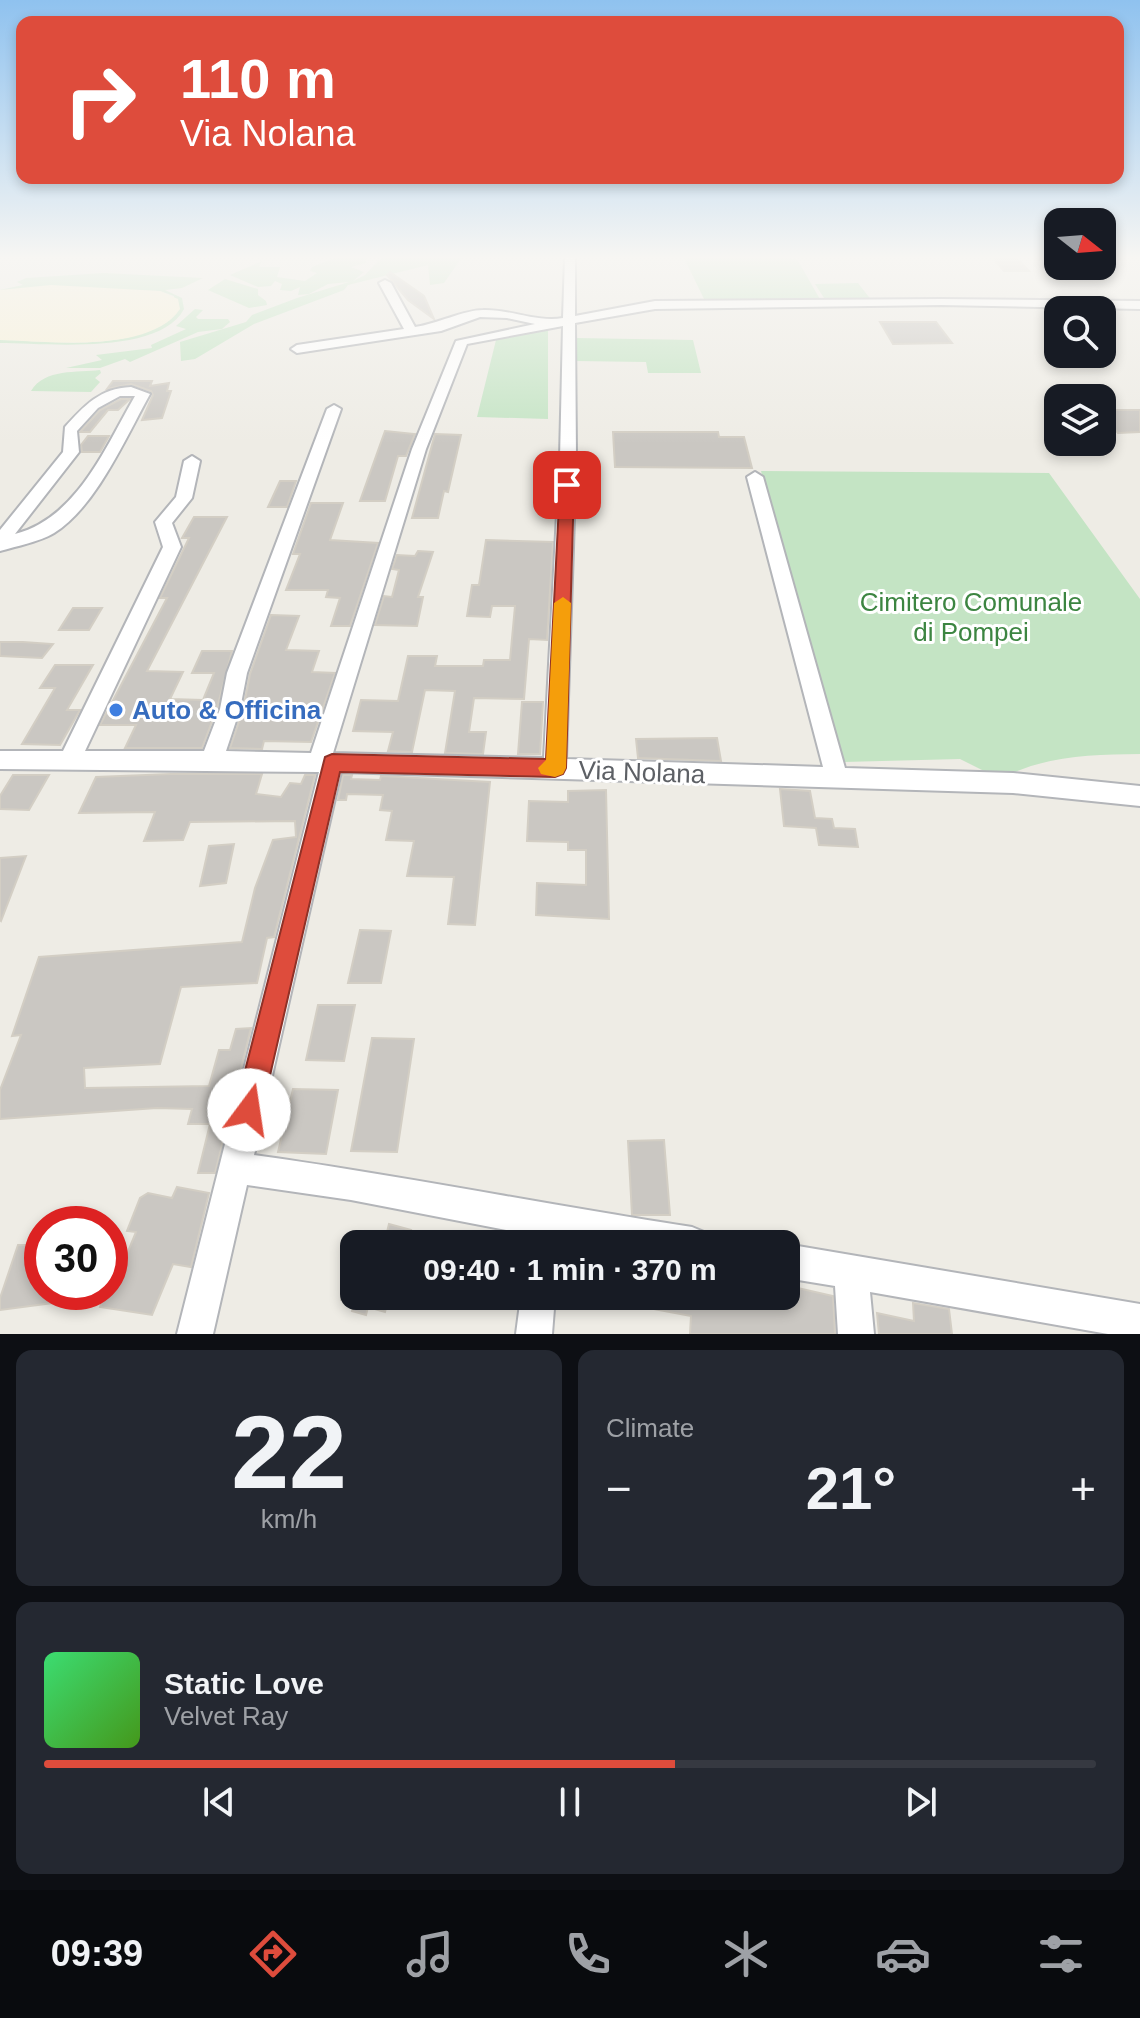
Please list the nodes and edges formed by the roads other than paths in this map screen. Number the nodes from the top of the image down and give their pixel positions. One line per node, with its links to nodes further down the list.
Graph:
1 (405, 319): 7 (street)
2 (462, 319): 7 (street)
3 (530, 319): 6 (street)
4 (573, 319): 5 (street)
5 (569, 320): 6 (street); 17 (street)
6 (551, 324): 16 (street)
7 (411, 331): 8 (street)
8 (297, 349)
9 (334, 409): 15 (street)
10 (192, 461): 13 (street)
11 (755, 477): 18 (street)
12 (0, 545): 12 (street)
13 (70, 759): 14 (street, Via Nolana); 15 (street, Via Nolana)
14 (0, 760)
15 (212, 760): 16 (street, Via Nolana)
16 (325, 763): 17 (street, Via Nolana); 20 (street)
17 (555, 768): 18 (street, Via Nolana)
18 (837, 779): 19 (street, Via Nolana)
19 (1140, 796)
20 (235, 1168): 21 (street); 26 (street)
21 (532, 1230)
22 (800, 1264): 23 (street)
23 (851, 1273): 25 (street); 28 (street)
24 (537, 1310): 27 (street)
25 (1140, 1322)
26 (195, 1334)
27 (534, 1334)
28 (856, 1334)

